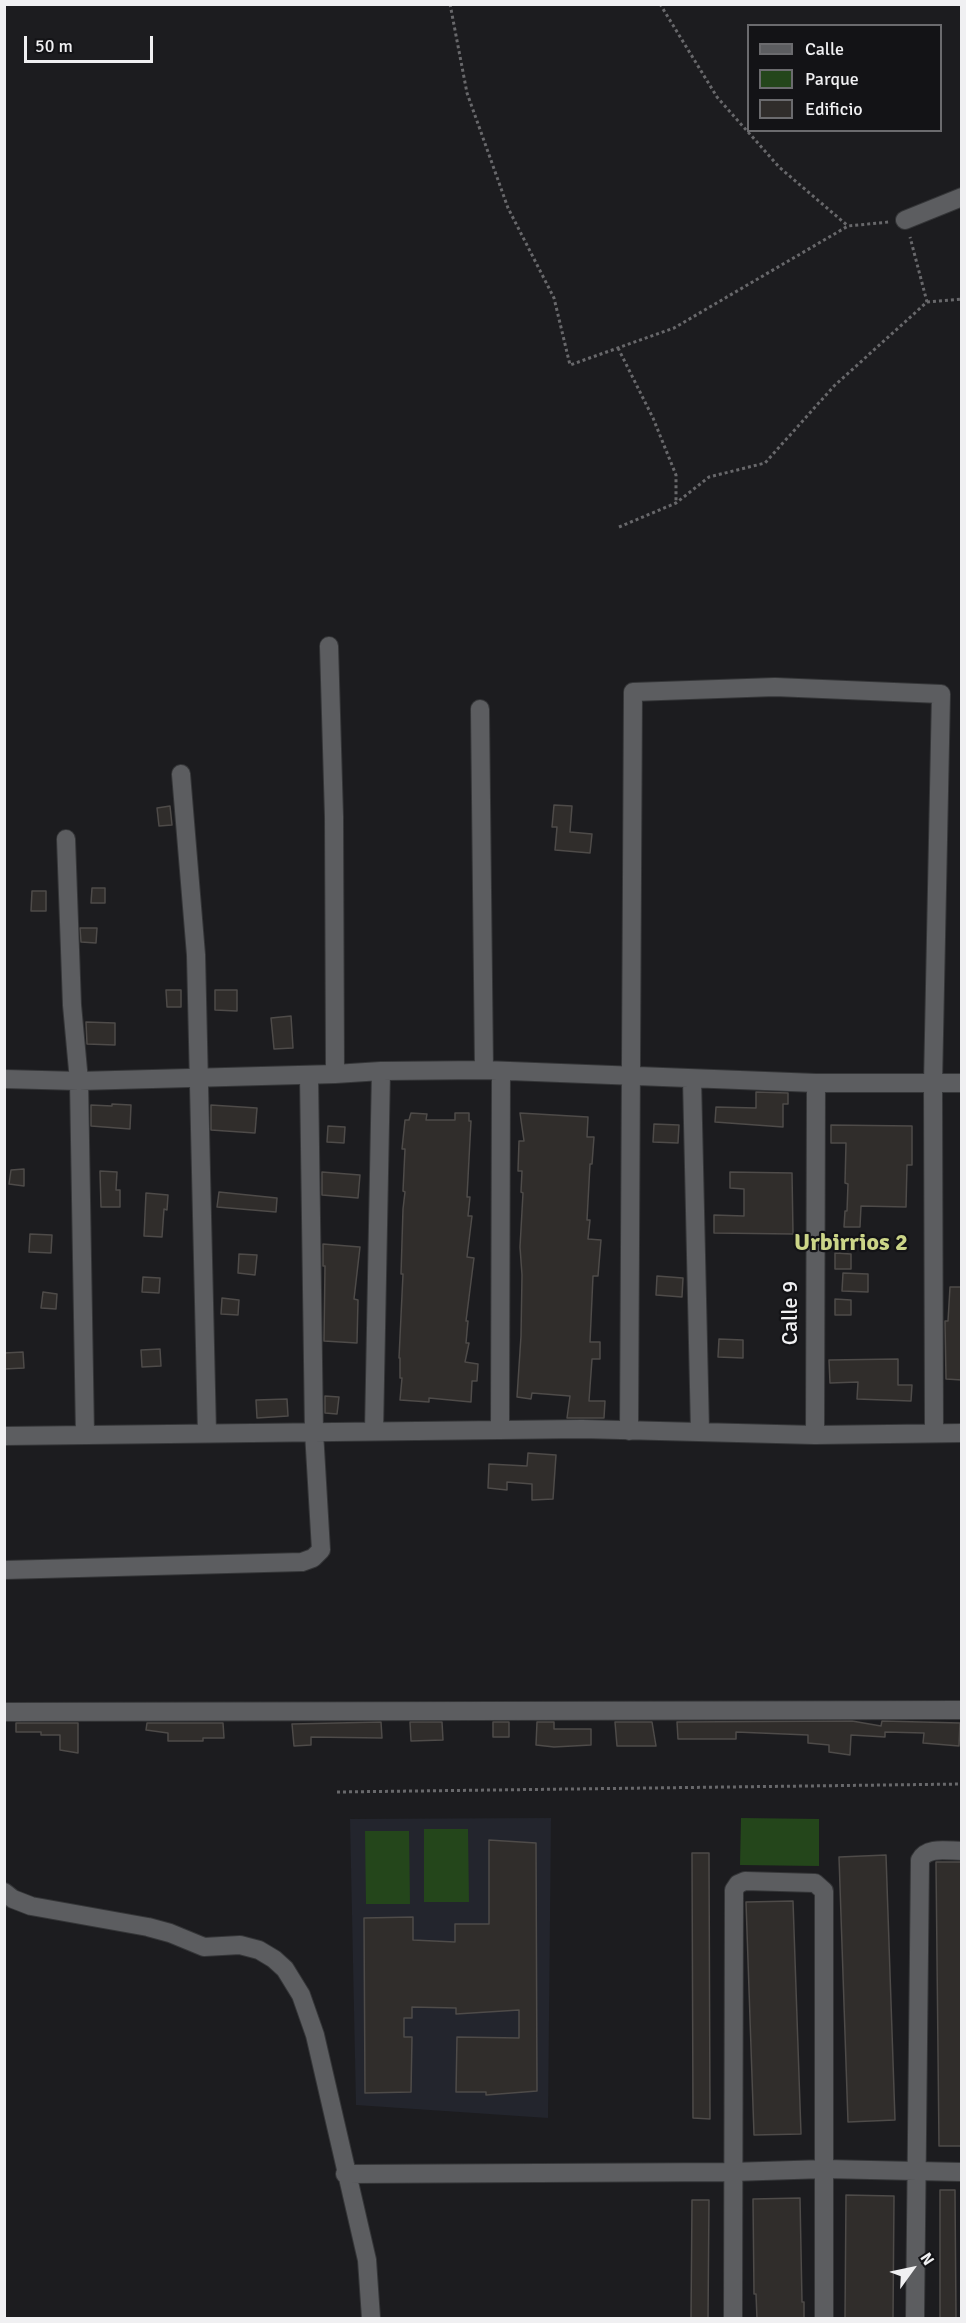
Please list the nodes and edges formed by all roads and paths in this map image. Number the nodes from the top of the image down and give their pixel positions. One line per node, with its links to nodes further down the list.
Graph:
1 (450, 4): 10 (path)
2 (660, 4): 3 (path)
3 (747, 131)
4 (748, 132): 7 (path)
5 (962, 197): 6 (street)
6 (905, 220): 7 (path); 9 (path)
7 (848, 226): 10 (path)
8 (962, 299): 9 (path)
9 (927, 302): 11 (path)
10 (618, 348): 11 (path)
11 (676, 503): 12 (path)
12 (620, 527)
13 (329, 646): 19 (street)
14 (480, 709): 18 (street)
15 (181, 774): 21 (street)
16 (66, 839): 25 (street)
17 (381, 1071): 18 (street); 19 (street); 30 (street)
18 (493, 1071): 22 (street); 29 (street)
19 (335, 1074): 20 (street)
20 (309, 1075): 21 (street); 33 (street)
21 (200, 1077): 25 (street); 34 (street)
22 (631, 1077): 24 (street); 27 (street); 31 (street)
23 (4, 1079): 25 (street)
24 (692, 1079): 26 (street); 32 (street)
25 (79, 1081): 37 (street)
26 (816, 1083): 27 (street); 38 (street, Calle 9)
27 (933, 1083): 28 (street); 35 (street)
28 (962, 1083)
29 (500, 1430): 30 (street); 31 (street)
30 (374, 1431): 33 (street)
31 (629, 1431): 32 (street)
32 (700, 1431): 38 (street)
33 (314, 1432): 34 (street); 40 (street)
34 (207, 1433): 37 (street)
35 (934, 1433): 36 (street); 38 (street)
36 (962, 1433)
37 (85, 1435): 39 (street)
38 (815, 1435)
39 (4, 1436)
40 (4, 1570)
41 (962, 1710): 42 (street)
42 (4, 1712)
43 (962, 1784): 44 (path)
44 (337, 1792)
45 (962, 1851): 48 (street)
46 (4, 1892): 51 (street)
47 (825, 2169): 48 (street); 49 (street); 49 (street); 54 (street)
48 (916, 2171): 50 (street); 55 (street)
49 (732, 2172): 51 (street); 53 (street)
50 (962, 2172)
51 (345, 2174): 52 (street)
52 (371, 2319)
53 (733, 2319)
54 (824, 2319)
55 (915, 2319)

